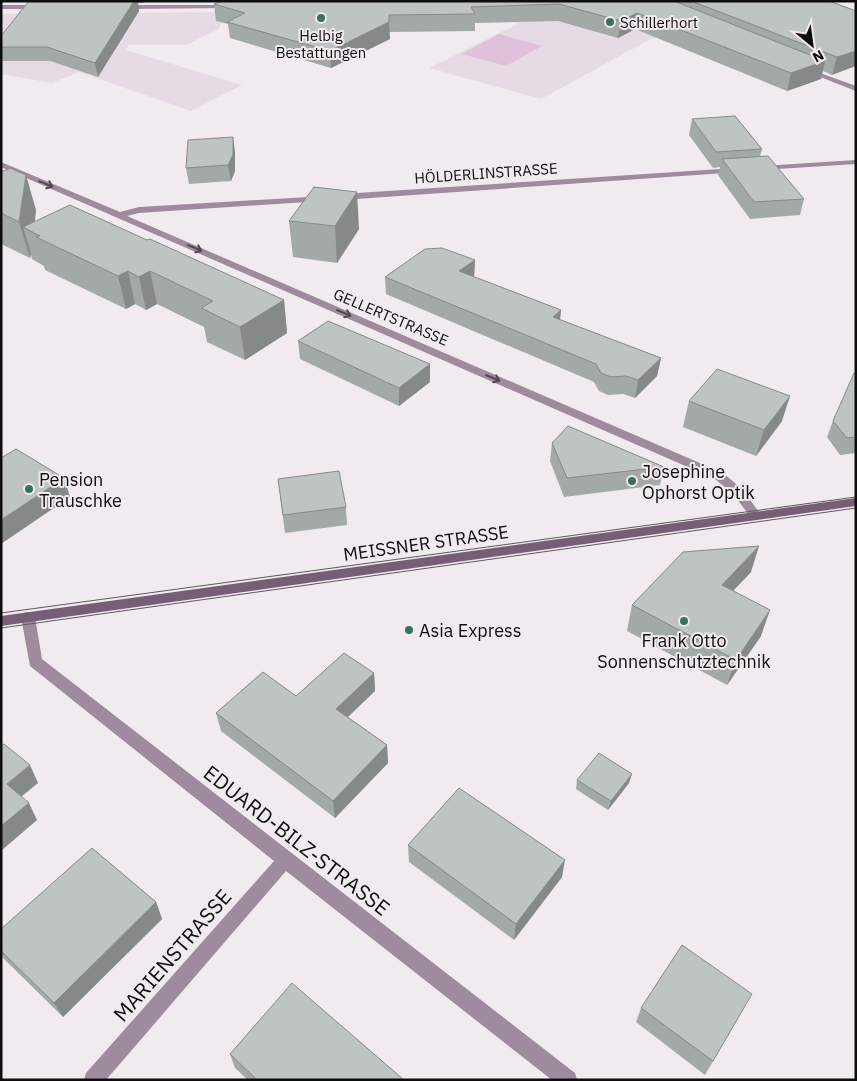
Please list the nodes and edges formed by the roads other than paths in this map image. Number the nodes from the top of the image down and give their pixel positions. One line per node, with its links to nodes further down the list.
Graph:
1 (1, 7): 2 (street)
2 (44, 7)
3 (112, 7): 4 (street)
4 (235, 7)
5 (800, 67): 6 (street)
6 (856, 89)
7 (856, 162): 9 (street)
8 (1, 164): 11 (street, GELLERTSTRASSE, one-way to 11)
9 (756, 169)
10 (746, 170): 11 (street, HÖLDERLINSTRASSE)
11 (120, 215): 13 (street, GELLERTSTRASSE, one-way to 13)
12 (856, 502): 13 (main road, MEISSNER STRASSE)
13 (756, 516): 14 (main road, MEISSNER STRASSE)
14 (28, 617): 15 (main road, MEISSNER STRASSE); 16 (street, EDUARD-BILZ-STRASSE)
15 (1, 620)
16 (285, 860): 17 (street, MARIENSTRASSE); 18 (street, EDUARD-BILZ-STRASSE)
17 (93, 1080)
18 (568, 1080)

